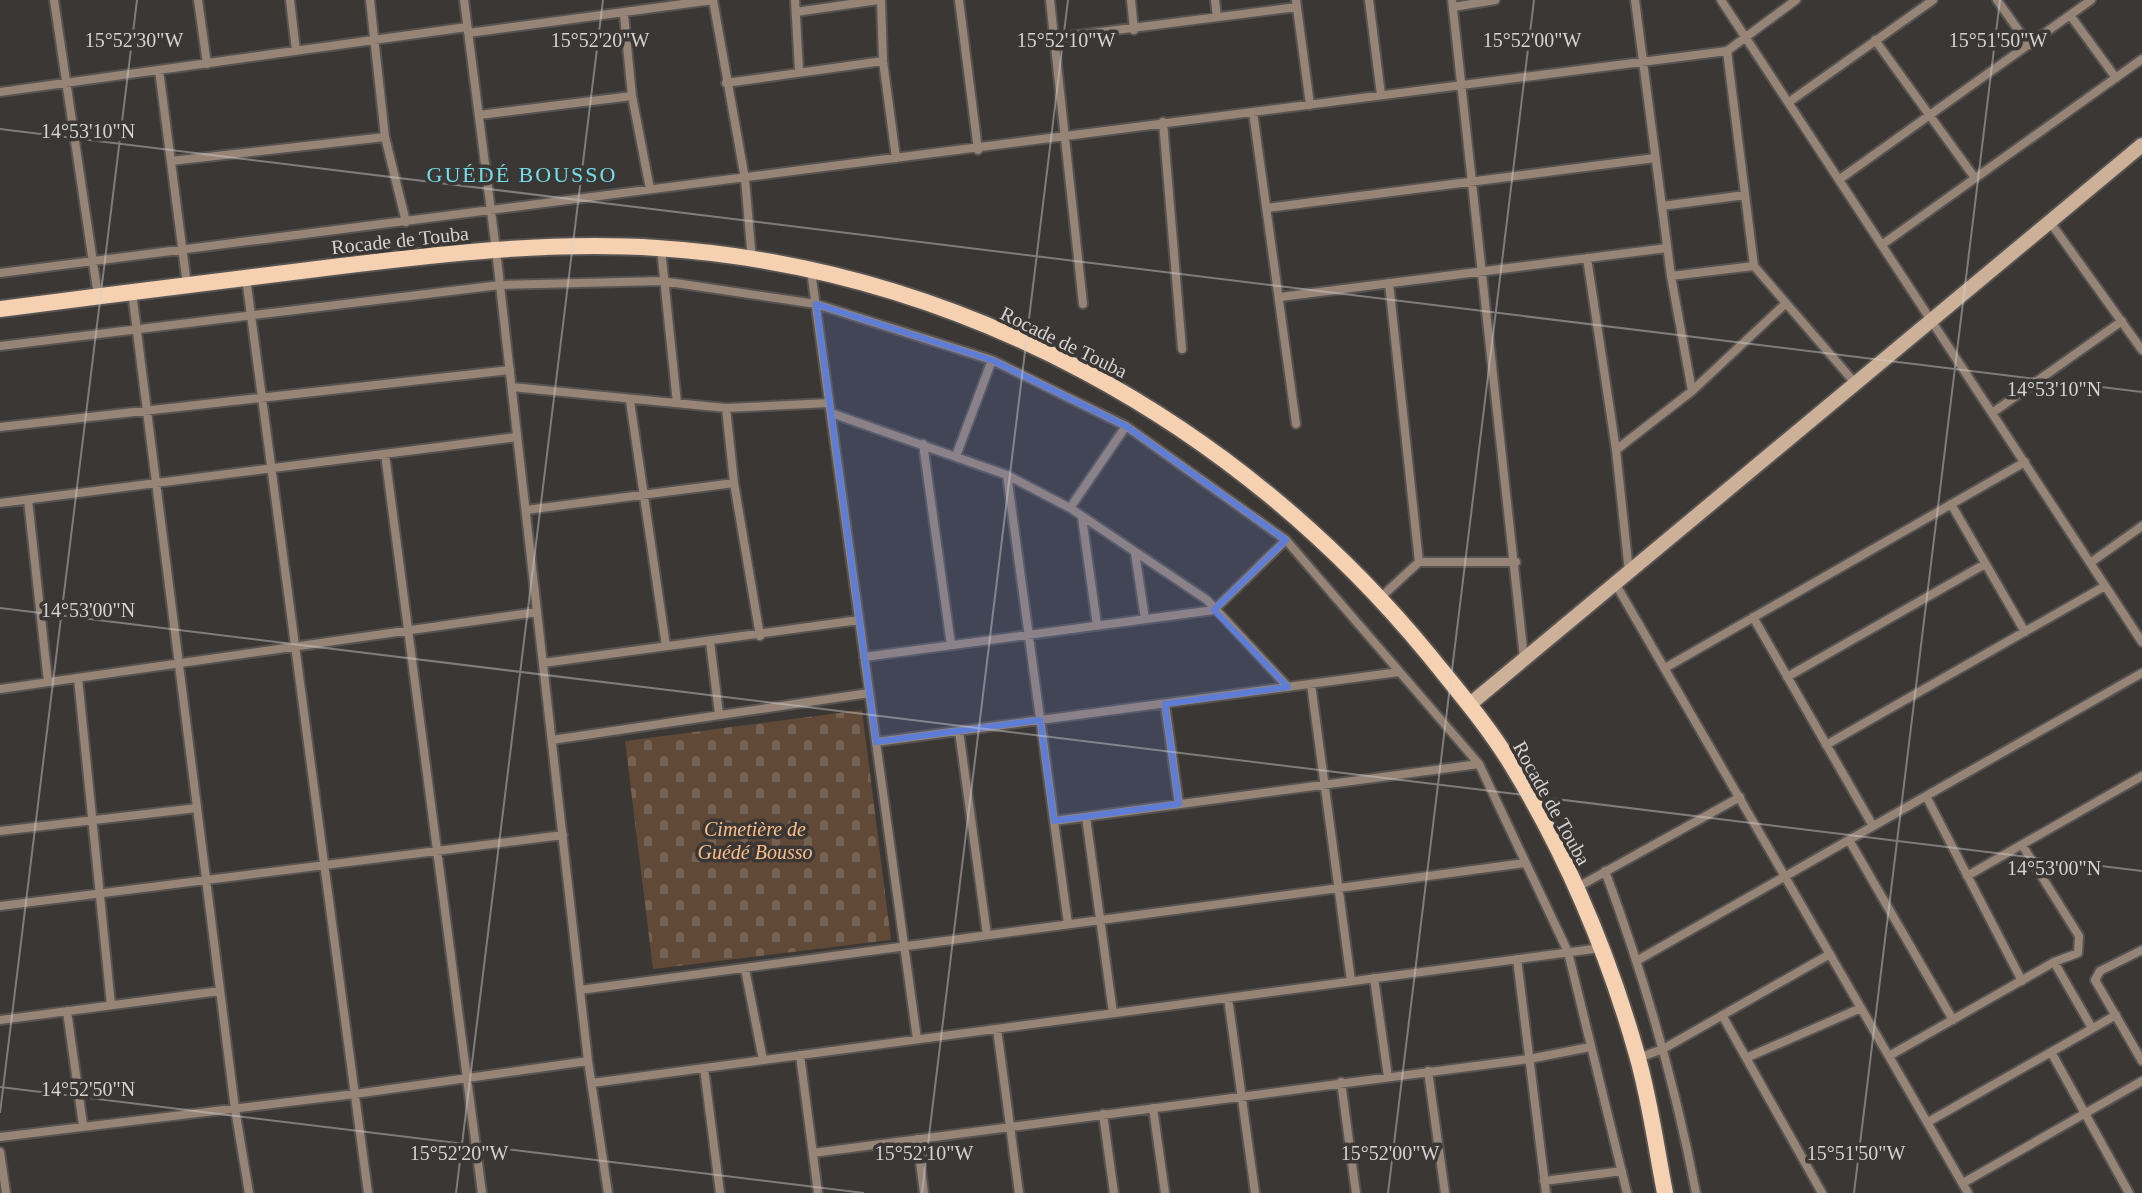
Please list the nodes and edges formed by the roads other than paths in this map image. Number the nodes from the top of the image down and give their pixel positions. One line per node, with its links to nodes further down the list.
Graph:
1 (54, 0): 43 (street)
2 (198, 0): 39 (street)
3 (290, 0): 34 (street)
4 (370, 0): 31 (street)
5 (464, 0): 27 (street)
6 (713, 0): 24 (street); 44 (street)
7 (795, 0): 23 (street)
8 (879, 0): 23 (street); 37 (street)
9 (959, 0): 58 (street)
10 (1050, 0): 30 (street)
11 (1131, 0): 28 (street)
12 (1215, 0): 26 (street)
13 (1369, 0): 47 (street)
14 (1495, 0): 22 (street)
15 (1635, 0): 38 (street)
16 (1721, 0): 29 (street)
17 (1796, 0): 29 (street)
18 (1933, 0): 32 (street)
19 (1997, 0): 33 (street)
20 (2091, 0): 25 (street)
21 (1297, 3): 26 (street); 50 (street)
22 (1452, 4): 45 (street)
23 (796, 12): 41 (street)
24 (624, 15): 27 (street); 48 (street)
25 (2070, 15): 33 (street); 42 (street)
26 (1217, 17): 28 (street)
27 (468, 30): 31 (street); 52 (street)
28 (1134, 30): 30 (street)
29 (1746, 36): 35 (street); 49 (street)
30 (1053, 38): 55 (street)
31 (374, 40): 34 (street); 56 (street)
32 (1875, 40): 49 (street); 53 (street)
33 (2029, 45): 53 (street)
34 (296, 51): 39 (street)
35 (1727, 51): 38 (street); 67 (street)
36 (2142, 59): 42 (street)
37 (883, 61): 41 (street); 59 (street)
38 (1643, 62): 45 (street); 60 (street)
39 (207, 64): 40 (street)
40 (159, 70): 43 (street); 61 (street)
41 (799, 70): 44 (street)
42 (2116, 78): 62 (street)
43 (66, 83): 46 (street); 80 (street)
44 (726, 83): 63 (street)
45 (1462, 86): 47 (street); 65 (street)
46 (0, 92)
47 (1381, 95): 50 (street)
48 (632, 96): 52 (street); 66 (street)
49 (1789, 102): 64 (street)
50 (1310, 105): 51 (street)
51 (1253, 112): 54 (street); 69 (street)
52 (479, 115): 70 (street)
53 (1930, 115): 62 (street); 64 (street)
54 (1163, 122): 55 (street); 103 (street)
55 (1066, 136): 58 (street); 96 (street)
56 (385, 137): 61 (street); 71 (street)
57 (2142, 145): 72 (street)
58 (978, 150): 59 (street)
59 (896, 158): 63 (street)
60 (1655, 158): 65 (street); 68 (street)
61 (171, 161): 76 (street)
62 (1975, 178): 73 (street)
63 (745, 179): 66 (street); 79 (street)
64 (1840, 179): 73 (street)
65 (1473, 181): 69 (street); 83 (street)
66 (650, 189): 70 (street)
67 (1745, 195): 68 (street); 81 (street)
68 (1662, 206): 75 (street)
69 (1267, 208): 93 (street)
70 (491, 209): 71 (street); 77 (street)
71 (406, 222): 76 (street)
72 (2050, 222): 99 (street); 100 (street)
73 (1883, 244): 99 (street)
74 (661, 248): 77 (main road, Rocade de Touba); 79 (main road, Rocade de Touba); 87 (street)
75 (1667, 248): 78 (street); 85 (street)
76 (181, 249): 80 (street); 89 (street)
77 (496, 250): 86 (main road, Rocade de Touba); 90 (street)
78 (1587, 258): 83 (street); 122 (street)
79 (752, 260): 82 (main road, Rocade de Touba)
80 (91, 262): 84 (street); 92 (street)
81 (1754, 266): 85 (street); 94 (street)
82 (811, 270): 95 (street); 147 (main road, Rocade de Touba)
83 (1483, 271): 88 (street); 141 (street)
84 (0, 273)
85 (1671, 276): 109 (street)
86 (246, 277): 89 (main road, Rocade de Touba); 98 (street)
87 (662, 281): 90 (street); 95 (street); 112 (street)
88 (1389, 283): 93 (street); 140 (street)
89 (187, 285): 91 (main road, Rocade de Touba)
90 (500, 285): 98 (street); 106 (street)
91 (132, 292): 92 (main road, Rocade de Touba); 101 (street)
92 (98, 297): 97 (main road, Rocade de Touba)
93 (1280, 297): 117 (street)
94 (1786, 303): 107 (street); 109 (street)
95 (816, 304): 105 (street); 114 (street)
96 (1083, 304)
97 (0, 309)
98 (252, 316): 101 (street); 110 (street)
99 (1931, 320): 107 (street); 116 (street)
100 (2122, 321): 104 (street); 116 (street)
101 (136, 329): 102 (street); 115 (street)
102 (0, 346)
103 (1182, 349)
104 (2142, 350)
105 (992, 360): 118 (street); 124 (street)
106 (510, 370): 108 (street); 110 (street)
107 (1855, 383): 144 (street)
108 (512, 387): 111 (street); 120 (street)
109 (1692, 391): 122 (street)
110 (262, 395): 115 (street); 126 (street)
111 (630, 401): 112 (street); 130 (street)
112 (677, 403): 113 (street)
113 (726, 408): 114 (street); 129 (street)
114 (830, 408): 121 (street); 152 (street)
115 (146, 410): 119 (street); 128 (street)
116 (1992, 413): 125 (street)
117 (1296, 424)
118 (1126, 426): 134 (street); 138 (street)
119 (0, 427)
120 (517, 437): 123 (street); 135 (street)
121 (923, 444): 124 (street); 160 (street)
122 (1616, 450): 144 (street)
123 (385, 454): 126 (street); 154 (street)
124 (956, 456): 127 (street)
125 (2025, 462): 133 (street); 142 (street)
126 (272, 468): 128 (street); 162 (street)
127 (1007, 475): 134 (street); 156 (street)
128 (156, 483): 131 (street); 165 (street)
129 (734, 483): 130 (street); 157 (street)
130 (642, 496): 135 (street); 161 (street)
131 (28, 500): 132 (street); 172 (street)
132 (0, 503)
133 (1951, 504): 143 (street); 150 (street)
134 (1070, 508): 136 (street)
135 (526, 510): 149 (street)
136 (1082, 518): 139 (street); 153 (street)
137 (2142, 526): 142 (street)
138 (1286, 540): 148 (street); 168 (street)
139 (1135, 553): 148 (street); 151 (street)
140 (1419, 562): 141 (street); 147 (street)
141 (1516, 562): 164 (street)
142 (2090, 563): 146 (street)
143 (1985, 564): 155 (street); 170 (street)
144 (1629, 572): 145 (street)
145 (1615, 583): 164 (street); 167 (street)
146 (2105, 586): 155 (street); 158 (street)
147 (1381, 597): 178 (main road, Rocade de Touba)
148 (1214, 610): 151 (street); 174 (street)
149 (537, 612): 154 (street); 166 (street)
150 (1753, 617): 167 (street); 170 (street)
151 (1145, 619): 153 (street)
152 (859, 620): 157 (street); 163 (street)
153 (1097, 625): 156 (street)
154 (408, 631): 162 (street); 200 (street)
155 (2025, 632): 184 (street)
156 (1029, 635): 160 (street); 180 (street)
157 (760, 636): 159 (street)
158 (2140, 636)
159 (710, 642): 161 (street); 179 (street)
160 (951, 645): 163 (street)
161 (666, 646): 166 (street)
162 (296, 647): 165 (street); 202 (street)
163 (864, 657): 176 (street)
164 (1525, 659): 178 (street)
165 (179, 663): 171 (street); 191 (street)
166 (543, 663): 182 (street)
167 (1665, 668): 189 (street)
168 (1399, 672): 173 (street); 185 (street)
169 (2142, 673): 188 (street)
170 (1787, 677): 184 (street)
171 (78, 678): 172 (street); 193 (street)
172 (48, 682): 175 (street)
173 (1311, 684): 174 (street); 187 (street)
174 (1288, 687): 177 (street)
175 (0, 689)
176 (869, 693): 179 (street); 183 (street)
177 (1165, 704): 180 (street); 190 (street)
178 (1469, 705): 208 (main road, Rocade de Touba)
179 (719, 714): 182 (street)
180 (1040, 720): 181 (street); 194 (street)
181 (959, 731): 183 (street); 213 (street)
182 (552, 740): 197 (street)
183 (876, 742): 214 (street)
184 (1826, 745): 195 (street)
185 (1479, 764): 187 (street); 201 (street)
186 (2142, 776): 199 (street)
187 (1324, 785): 190 (street); 207 (street)
188 (1926, 796): 195 (street); 205 (street)
189 (1740, 797): 203 (street); 204 (street)
190 (1179, 804): 192 (street)
191 (197, 808): 193 (street); 206 (street)
192 (1086, 817): 194 (street); 211 (street)
193 (92, 820): 196 (street); 209 (street)
194 (1054, 821): 212 (street)
195 (1873, 826): 198 (street)
196 (0, 831)
197 (563, 835): 200 (street); 226 (street)
198 (1849, 840): 204 (street); 236 (street)
199 (2022, 845): 205 (street); 221 (street)
200 (437, 850): 202 (street); 254 (street)
201 (1525, 863): 207 (street); 217 (street)
202 (325, 865): 206 (street); 258 (street)
203 (1605, 871): 208 (street); 220 (street)
204 (1785, 876): 218 (street); 220 (street)
205 (1967, 876): 225 (street)
206 (206, 880): 209 (street); 227 (street)
207 (1339, 888): 211 (street); 224 (street)
208 (1575, 888): 215 (main road, Rocade de Touba)
209 (99, 893): 210 (street); 229 (street)
210 (0, 906)
211 (1100, 920): 212 (street); 232 (street)
212 (1068, 924): 213 (street)
213 (987, 935): 214 (street)
214 (904, 946): 222 (street); 239 (street)
215 (1601, 948): 217 (street); 245 (main road, Rocade de Touba)
216 (2142, 950): 234 (street)
217 (1568, 952): 219 (street); 240 (street)
218 (1830, 954): 230 (street); 233 (street)
219 (1517, 959): 223 (street); 247 (street)
220 (1638, 960): 241 (street)
221 (2054, 962): 225 (street); 237 (street)
222 (745, 969): 226 (street); 248 (street)
223 (1374, 978): 224 (street); 253 (street)
224 (1351, 981): 228 (street)
225 (2022, 981): 236 (street)
226 (580, 990): 249 (street)
227 (220, 991): 229 (street); 261 (street)
228 (1228, 998): 232 (street); 259 (street)
229 (111, 1005): 231 (street)
230 (1861, 1008): 244 (street); 246 (street)
231 (67, 1011): 235 (street); 265 (street)
232 (1113, 1013): 238 (street)
233 (1722, 1015): 241 (street); 246 (street)
234 (2116, 1015): 237 (street); 250 (street)
235 (0, 1020)
236 (1953, 1020): 244 (street)
237 (2092, 1028): 242 (street)
238 (997, 1029): 239 (street); 266 (street)
239 (917, 1039): 243 (street)
240 (1590, 1047): 247 (street); 271 (street)
241 (1663, 1049): 245 (street); 291 (street)
242 (2051, 1052): 262 (street); 264 (street)
243 (800, 1055): 248 (street); 270 (street)
244 (1889, 1056): 264 (street)
245 (1638, 1058): 290 (main road, Rocade de Touba)
246 (1746, 1058): 292 (street)
247 (1529, 1059): 252 (street); 272 (street)
248 (763, 1060): 251 (street)
249 (588, 1061): 254 (street); 257 (street)
250 (2142, 1061)
251 (704, 1068): 257 (street); 279 (street)
252 (1428, 1071): 253 (street); 287 (street)
253 (1388, 1077): 256 (street)
254 (467, 1079): 258 (street); 277 (street)
255 (2142, 1081): 262 (street)
256 (1341, 1082): 259 (street); 286 (street)
257 (592, 1083): 278 (street)
258 (355, 1094): 261 (street); 276 (street)
259 (1241, 1096): 260 (street); 285 (street)
260 (1153, 1108): 263 (street); 284 (street)
261 (235, 1109): 265 (street); 275 (street)
262 (2086, 1113): 273 (street); 294 (street)
263 (1103, 1114): 266 (street); 283 (street)
264 (1928, 1122): 273 (street)
265 (83, 1125): 267 (street)
266 (1010, 1127): 268 (street); 282 (street)
267 (0, 1137)
268 (917, 1139): 270 (street); 281 (street)
269 (0, 1152): 274 (street)
270 (813, 1153): 280 (street)
271 (1622, 1171): 272 (street); 289 (street)
272 (1544, 1181): 288 (street)
273 (1963, 1183): 293 (street)
274 (6, 1193)
275 (249, 1193)
276 (368, 1193)
277 (482, 1193)
278 (608, 1193)
279 (720, 1193)
280 (818, 1193)
281 (924, 1193)
282 (1019, 1193)
283 (1114, 1193)
284 (1165, 1193)
285 (1255, 1193)
286 (1356, 1193)
287 (1445, 1193)
288 (1546, 1193)
289 (1627, 1193)
290 (1665, 1193)
291 (1696, 1193)
292 (1822, 1193)
293 (1968, 1193)
294 (2129, 1193)

